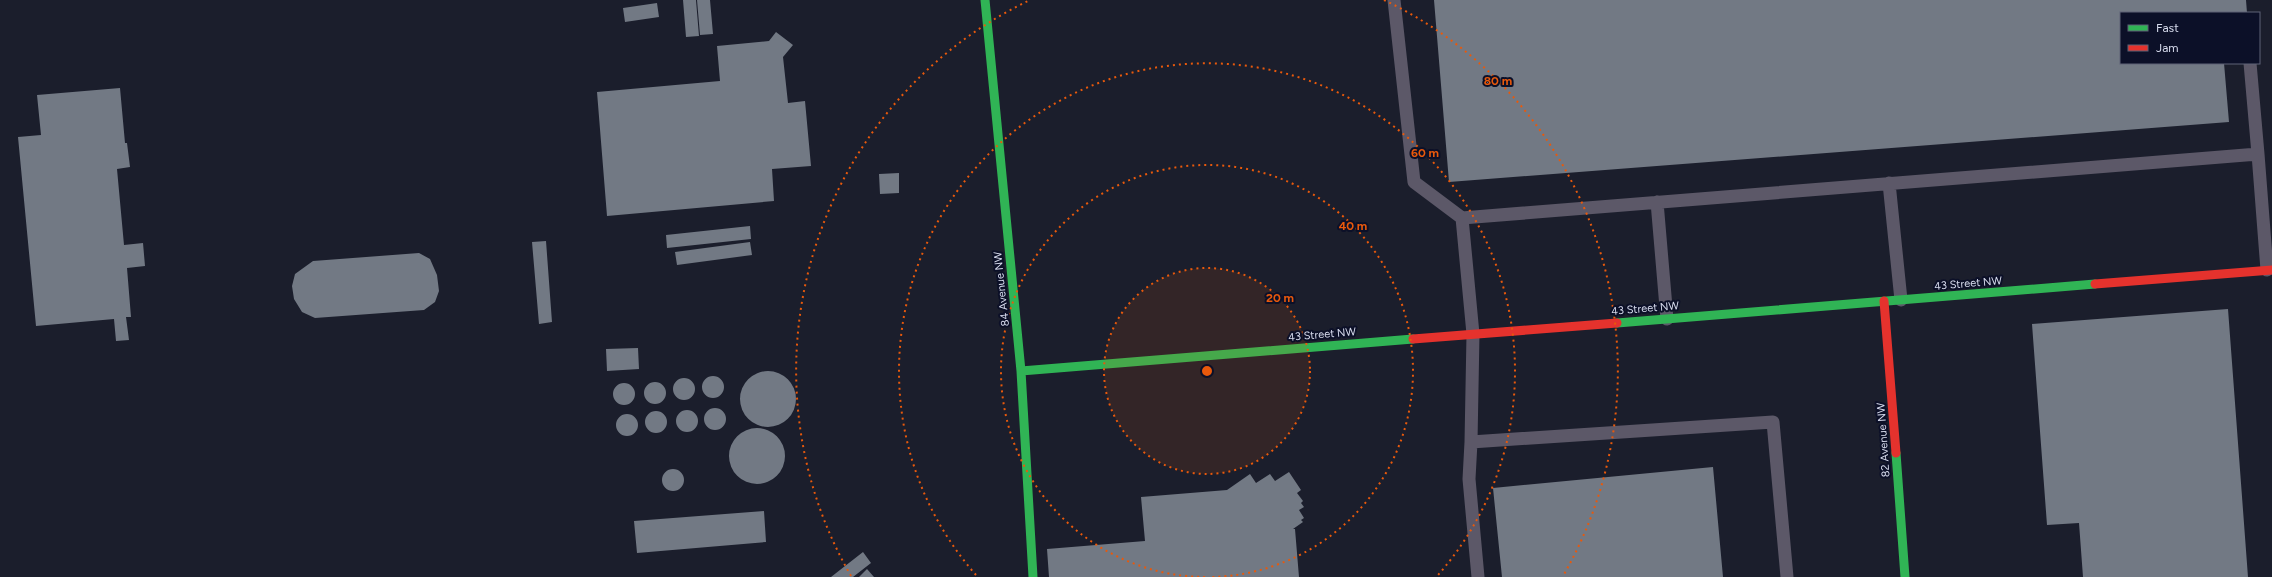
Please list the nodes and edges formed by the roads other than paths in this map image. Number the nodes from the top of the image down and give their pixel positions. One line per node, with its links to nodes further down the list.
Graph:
1 (985, 0): 13 (street, 84 Avenue NW)
2 (1394, 0): 7 (lane)
3 (2250, 64): 4 (lane)
4 (2258, 154): 5 (lane); 8 (lane)
5 (1889, 183): 6 (lane); 9 (lane)
6 (1657, 202): 7 (lane); 11 (lane)
7 (1462, 218): 12 (lane)
8 (2270, 270): 9 (street, 43 Street NW)
9 (1901, 300): 10 (street, 43 Street NW)
10 (1884, 302): 11 (street, 43 Street NW); 18 (street, 82 Avenue NW)
11 (1667, 319): 12 (street, 43 Street NW)
12 (1473, 334): 13 (street, 43 Street NW); 14 (lane)
13 (1021, 370): 15 (street, 84 Avenue NW)
14 (1471, 442): 16 (lane); 17 (lane)
15 (1033, 577)
16 (1478, 577)
17 (1787, 577)
18 (1905, 577)

